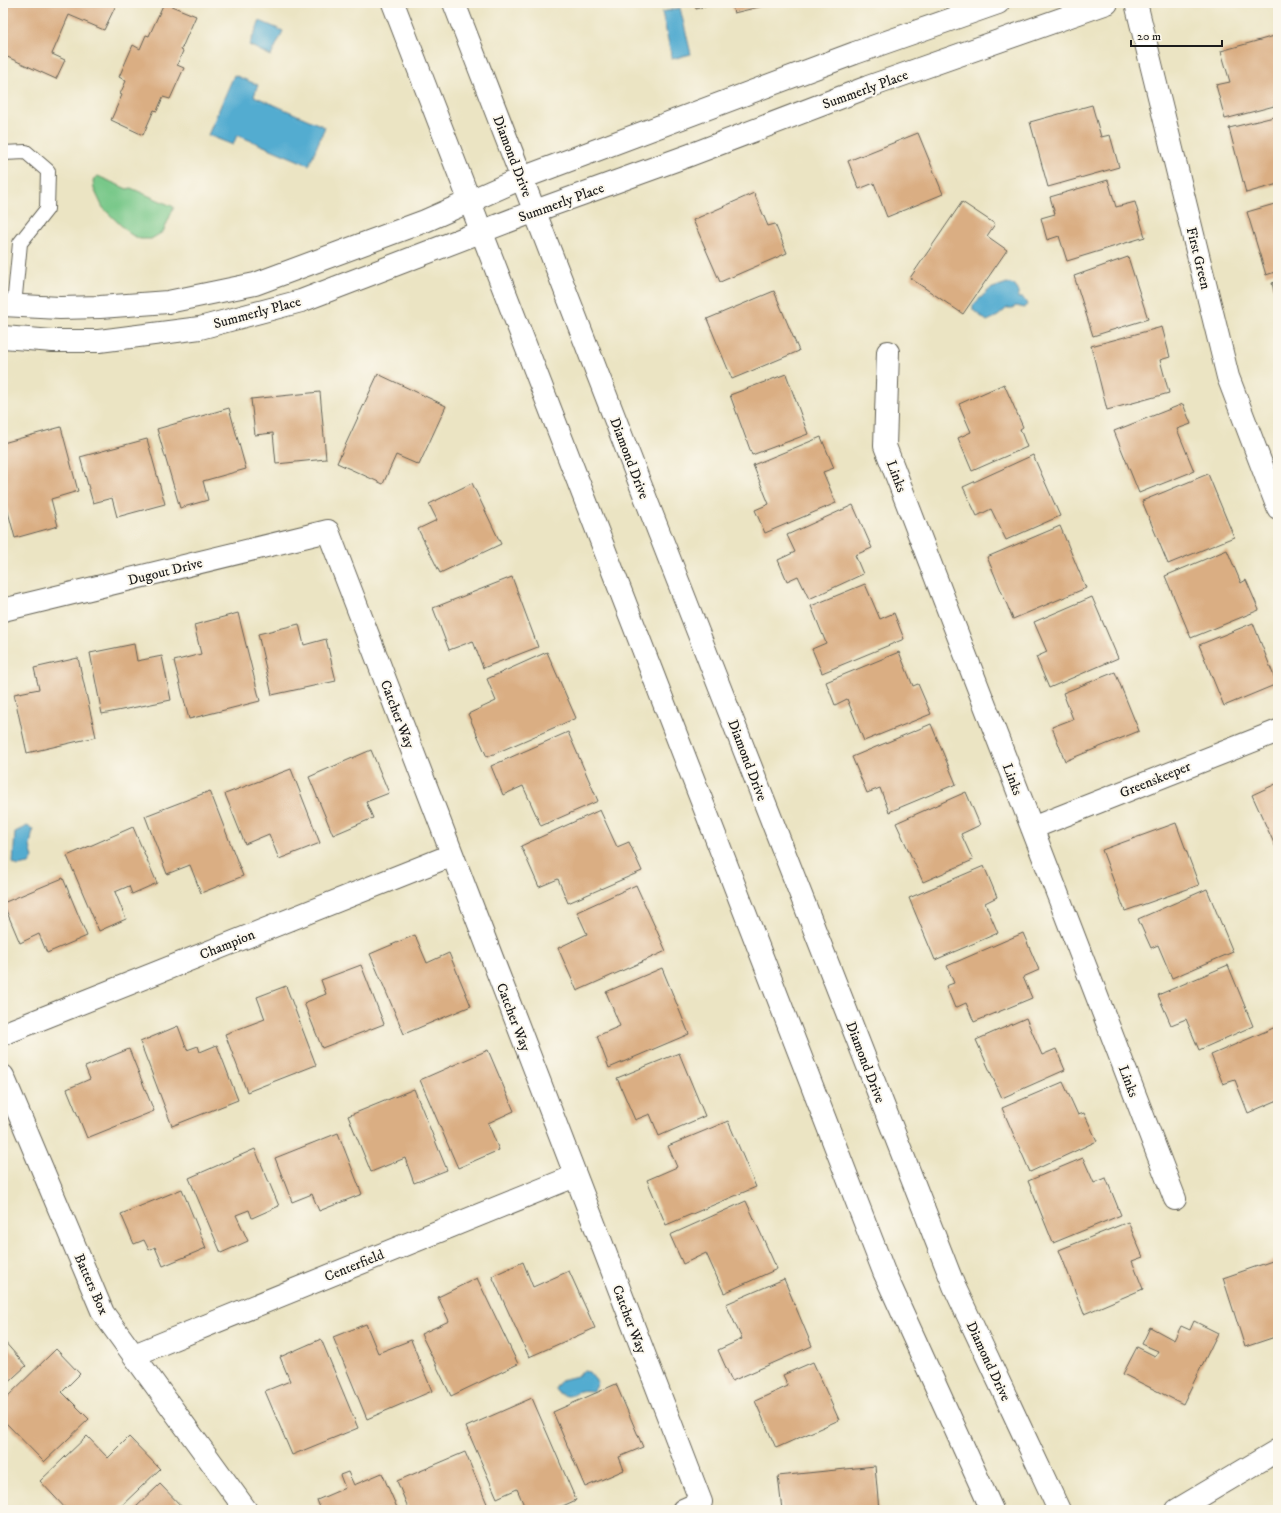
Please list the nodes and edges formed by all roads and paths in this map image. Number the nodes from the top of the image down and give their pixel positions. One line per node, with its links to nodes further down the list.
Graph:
1 (393, 3): 8 (street)
2 (454, 3): 7 (street, Diamond Drive)
3 (998, 3): 7 (street, Summerly Place)
4 (1107, 3): 9 (street, Summerly Place)
5 (1136, 3): 14 (street, First Green)
6 (3, 153): 11 (lane)
7 (522, 178): 8 (street, Summerly Place); 9 (street, Diamond Drive)
8 (471, 200): 10 (street); 11 (street, Summerly Place)
9 (535, 211): 10 (street, Summerly Place); 29 (street, Diamond Drive)
10 (483, 231): 12 (street, Summerly Place); 28 (street)
11 (8, 305)
12 (3, 337)
13 (888, 352): 18 (street, Links)
14 (1278, 508)
15 (328, 531): 16 (street, Dugout Drive); 19 (street, Catcher Way)
16 (3, 610)
17 (1278, 731): 18 (street, Greenskeeper)
18 (1032, 828): 23 (street, Links)
19 (452, 855): 20 (street, Champion); 22 (street, Catcher Way)
20 (3, 1034)
21 (3, 1076): 24 (street, Batters Box)
22 (575, 1176): 24 (street, Centerfield); 26 (street, Catcher Way)
23 (1175, 1199)
24 (134, 1355): 27 (street, Batters Box)
25 (1278, 1450): 30 (street)
26 (692, 1506)
27 (246, 1510)
28 (992, 1510)
29 (1059, 1510)
30 (1177, 1510)

